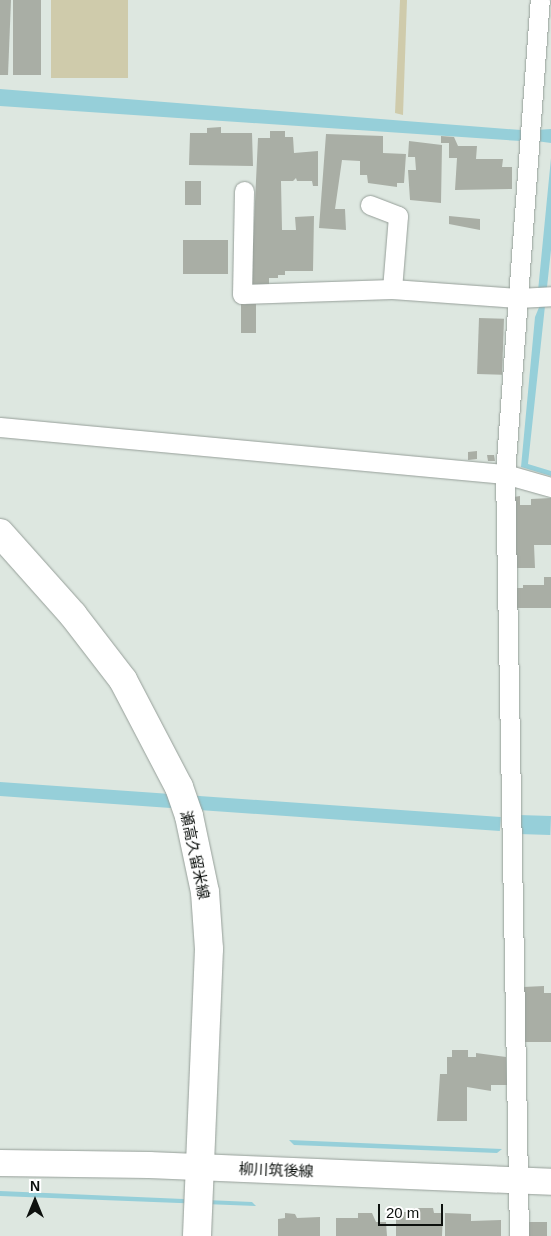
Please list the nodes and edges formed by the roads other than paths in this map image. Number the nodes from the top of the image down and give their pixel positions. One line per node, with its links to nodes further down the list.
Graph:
1 (540, 0): 6 (street)
2 (244, 192): 4 (street)
3 (370, 205): 4 (street)
4 (392, 289): 6 (street)
5 (551, 296): 6 (street)
6 (518, 298): 8 (street)
7 (0, 427): 8 (street)
8 (505, 474): 9 (street); 13 (street)
9 (551, 487)
10 (0, 533): 12 (main road, 瀬高久留米線)
11 (0, 1163): 12 (main road, 柳川筑後線)
12 (200, 1167): 13 (main road, 柳川筑後線); 15 (main road, 瀬高久留米線)
13 (518, 1179): 14 (main road, 柳川筑後線); 16 (street)
14 (551, 1182)
15 (198, 1214)
16 (519, 1236)

